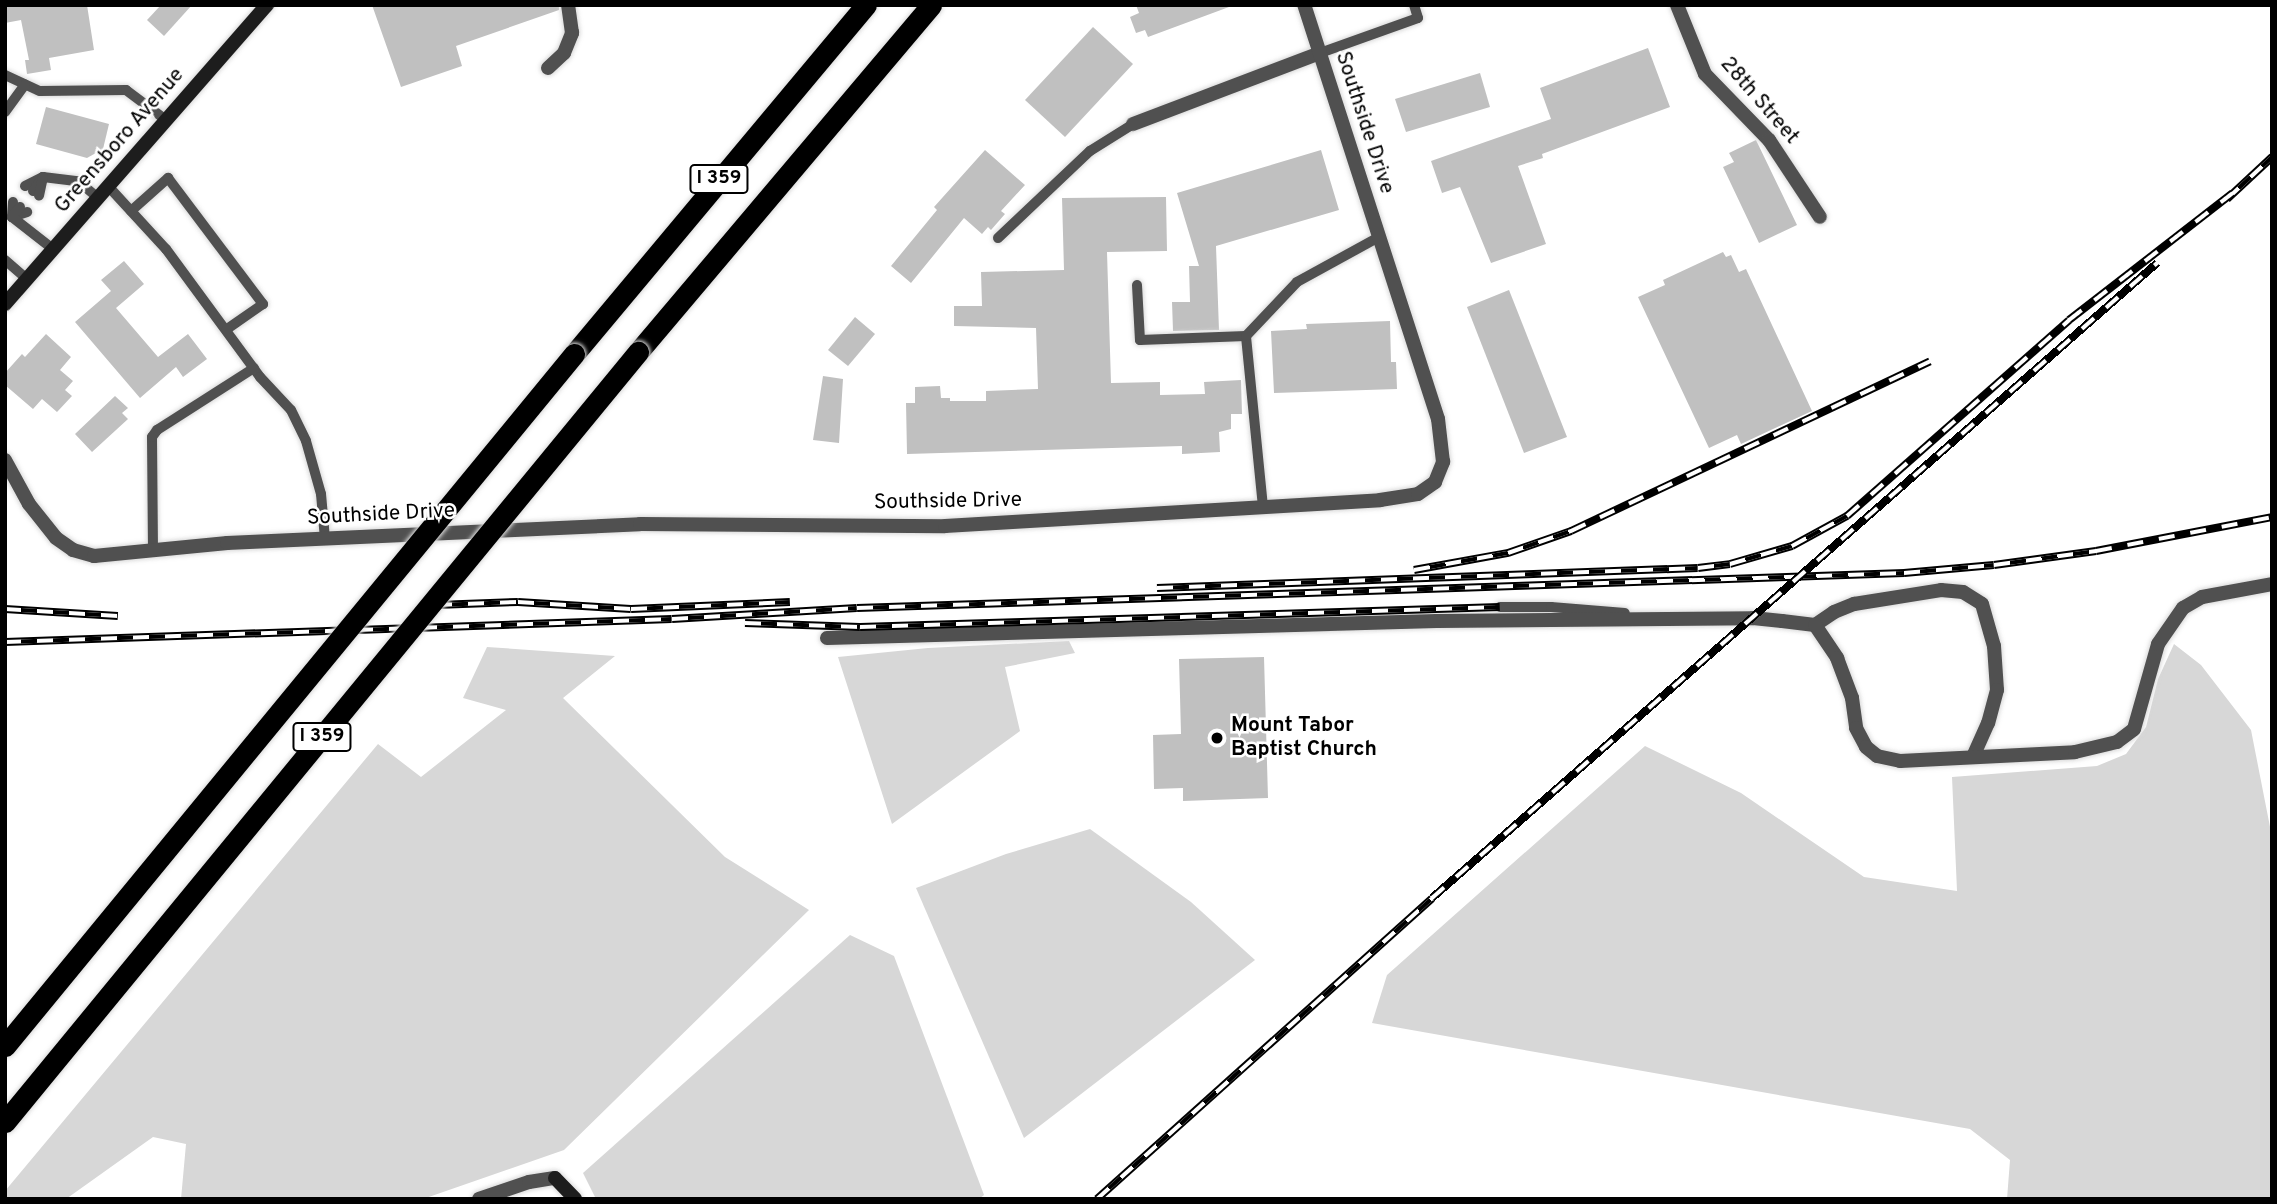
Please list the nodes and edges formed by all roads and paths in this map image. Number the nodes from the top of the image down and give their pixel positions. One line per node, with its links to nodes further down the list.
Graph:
1 (267, 5): 13 (main road, Greensboro Avenue)
2 (568, 5): 9 (street)
3 (866, 5): 40 (highway, I 359, bridge)
4 (931, 5): 41 (highway, I 359, bridge)
5 (1304, 5): 8 (street, Southside Drive)
6 (1414, 5): 8 (lane)
7 (1677, 5): 19 (street, 28th Street)
8 (1320, 53): 14 (street); 20 (street, Southside Drive)
9 (548, 68)
10 (5, 75): 11 (lane)
11 (25, 84): 12 (lane); 13 (lane)
12 (5, 112)
13 (166, 120): 16 (main road, Greensboro Avenue)
14 (1133, 124): 21 (lane)
15 (43, 177): 15 (lane); 16 (lane)
16 (103, 192): 18 (lane); 22 (main road, Greensboro Avenue)
17 (20, 207): 22 (lane)
18 (131, 211): 27 (lane); 27 (lane)
19 (1820, 218)
20 (1379, 237): 28 (lane); 31 (street, Southside Drive)
21 (998, 238)
22 (53, 250): 24 (main road, Greensboro Avenue)
23 (5, 260): 24 (lane)
24 (27, 279): 26 (main road, Greensboro Avenue)
25 (1137, 285): 28 (lane)
26 (5, 304)
27 (227, 330): 29 (lane)
28 (1246, 336): 31 (lane)
29 (254, 368): 32 (lane); 33 (lane)
30 (5, 460): 33 (street, Southside Drive)
31 (1263, 507): 32 (street, Southside Drive)
32 (325, 538): 33 (street, Southside Drive)
33 (153, 551)
34 (2272, 584): 39 (street)
35 (1500, 607): 36 (lane)
36 (1678, 618): 37 (street); 38 (street)
37 (1815, 625): 39 (street); 39 (street)
38 (827, 638)
39 (1973, 756)
40 (5, 1046)
41 (5, 1122)
42 (555, 1178): 43 (street); 44 (main road)
43 (480, 1199)
44 (575, 1199)

